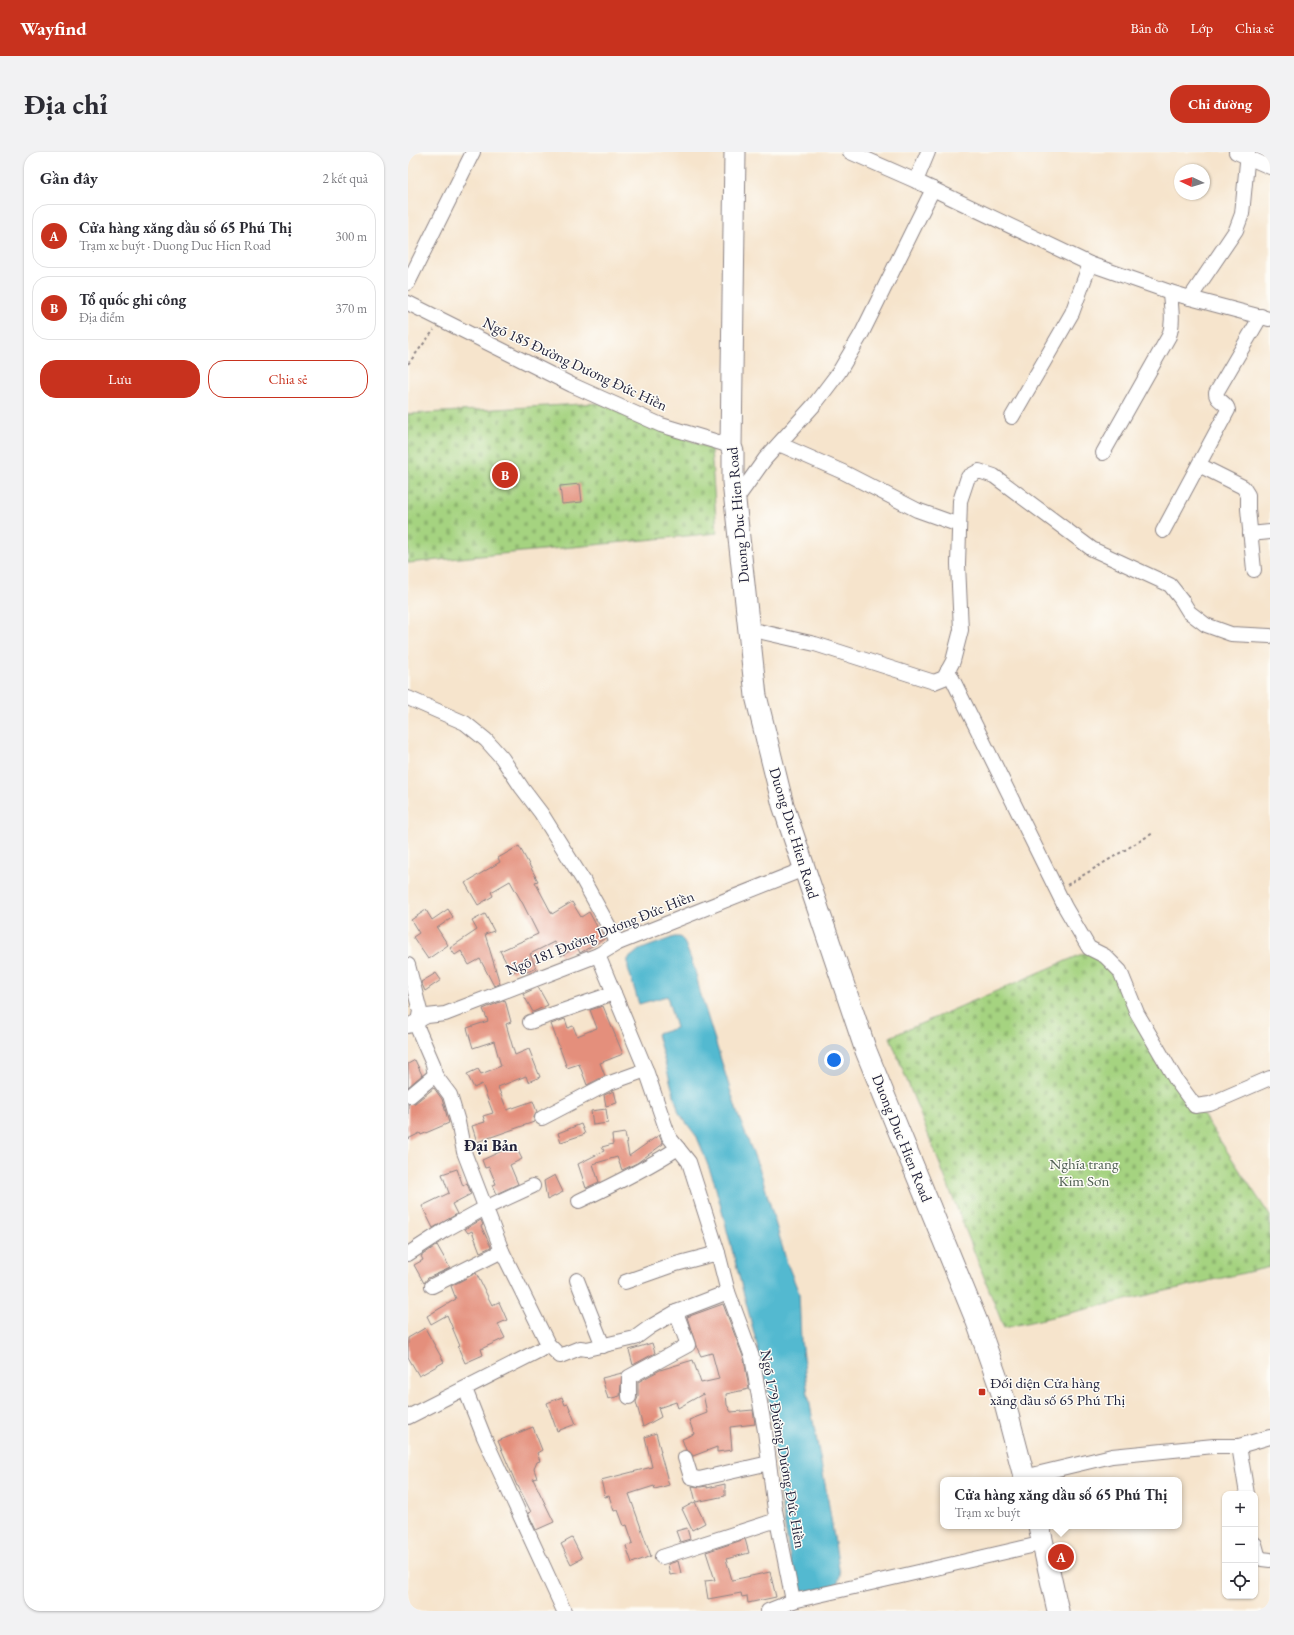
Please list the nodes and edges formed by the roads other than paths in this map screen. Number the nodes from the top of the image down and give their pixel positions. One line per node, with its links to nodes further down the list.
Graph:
1 (473, 152): 10 (street)
2 (735, 152): 17 (highway, Duong Duc Hien Road)
3 (850, 152): 7 (street)
4 (928, 152): 7 (street)
5 (1244, 154): 6 (street); 12 (street)
6 (1270, 167)
7 (916, 181): 8 (street)
8 (933, 189): 9 (street); 16 (street)
9 (1090, 264): 11 (street); 15 (street)
10 (408, 283)
11 (1170, 292): 12 (street); 18 (street)
12 (1190, 298): 14 (street)
13 (408, 303): 17 (street, Ngõ 185 Đường Dương Đức Hiền)
14 (1266, 318): 19 (street)
15 (1012, 417)
16 (779, 444): 20 (street); 21 (street)
17 (731, 446): 20 (highway, Duong Duc Hien Road)
18 (1103, 453)
19 (1199, 464): 22 (street); 24 (street)
20 (735, 501): 26 (highway, Duong Duc Hien Road)
21 (959, 525): 27 (street); 28 (street)
22 (1163, 531)
23 (1270, 532): 24 (street)
24 (1250, 534): 25 (street)
25 (1254, 570)
26 (749, 629): 28 (street); 30 (highway, Duong Duc Hien Road)
27 (1270, 636)
28 (948, 670): 39 (street)
29 (408, 698): 31 (street)
30 (804, 869): 31 (street, Ngõ 181 Đường Dương Đức Hiền); 63 (highway, Duong Duc Hien Road)
31 (618, 944): 32 (street, Ngõ 181 Đường Dương Đức Hiền)
32 (598, 955): 34 (street, Ngõ 179 Đường Dương Đức Hiền); 36 (street, Ngõ 181 Đường Dương Đức Hiền)
33 (408, 965): 36 (street)
34 (614, 993): 35 (street); 37 (street, Ngõ 179 Đường Dương Đức Hiền)
35 (530, 1022)
36 (414, 1025): 38 (street)
37 (646, 1070): 41 (street); 42 (street, Ngõ 179 Đường Dương Đức Hiền)
38 (435, 1075): 40 (street); 45 (street)
39 (1270, 1078)
40 (410, 1096)
41 (542, 1118)
42 (678, 1148): 44 (street); 47 (street, Ngõ 179 Đường Dương Đức Hiền)
43 (533, 1186): 45 (street)
44 (579, 1201)
45 (485, 1208): 46 (street); 48 (street)
46 (502, 1251): 51 (street); 54 (street)
47 (718, 1252): 50 (street); 52 (street, Ngõ 179 Đường Dương Đức Hiền)
48 (408, 1254)
49 (577, 1280): 55 (street)
50 (626, 1282)
51 (432, 1286)
52 (728, 1292): 53 (street); 62 (street, Ngõ 179 Đường Dương Đức Hiền)
53 (676, 1312): 55 (street); 57 (street)
54 (548, 1344): 55 (street); 56 (street)
55 (603, 1346)
56 (465, 1389): 58 (street); 72 (street)
57 (629, 1397)
58 (408, 1417)
59 (1270, 1437): 60 (street)
60 (1239, 1446): 64 (street); 65 (street)
61 (685, 1458): 62 (street)
62 (769, 1463): 66 (street, Ngõ 179 Đường Dương Đức Hiền)
63 (1024, 1477)
64 (1033, 1477)
65 (1246, 1491)
66 (776, 1520): 69 (street); 71 (street, Ngõ 179 Đường Dương Đức Hiền)
67 (1041, 1534): 71 (street); 74 (highway)
68 (1258, 1555): 70 (street)
69 (662, 1557)
70 (1270, 1560)
71 (794, 1601): 73 (street)
72 (564, 1611)
73 (768, 1611)
74 (1058, 1611)

